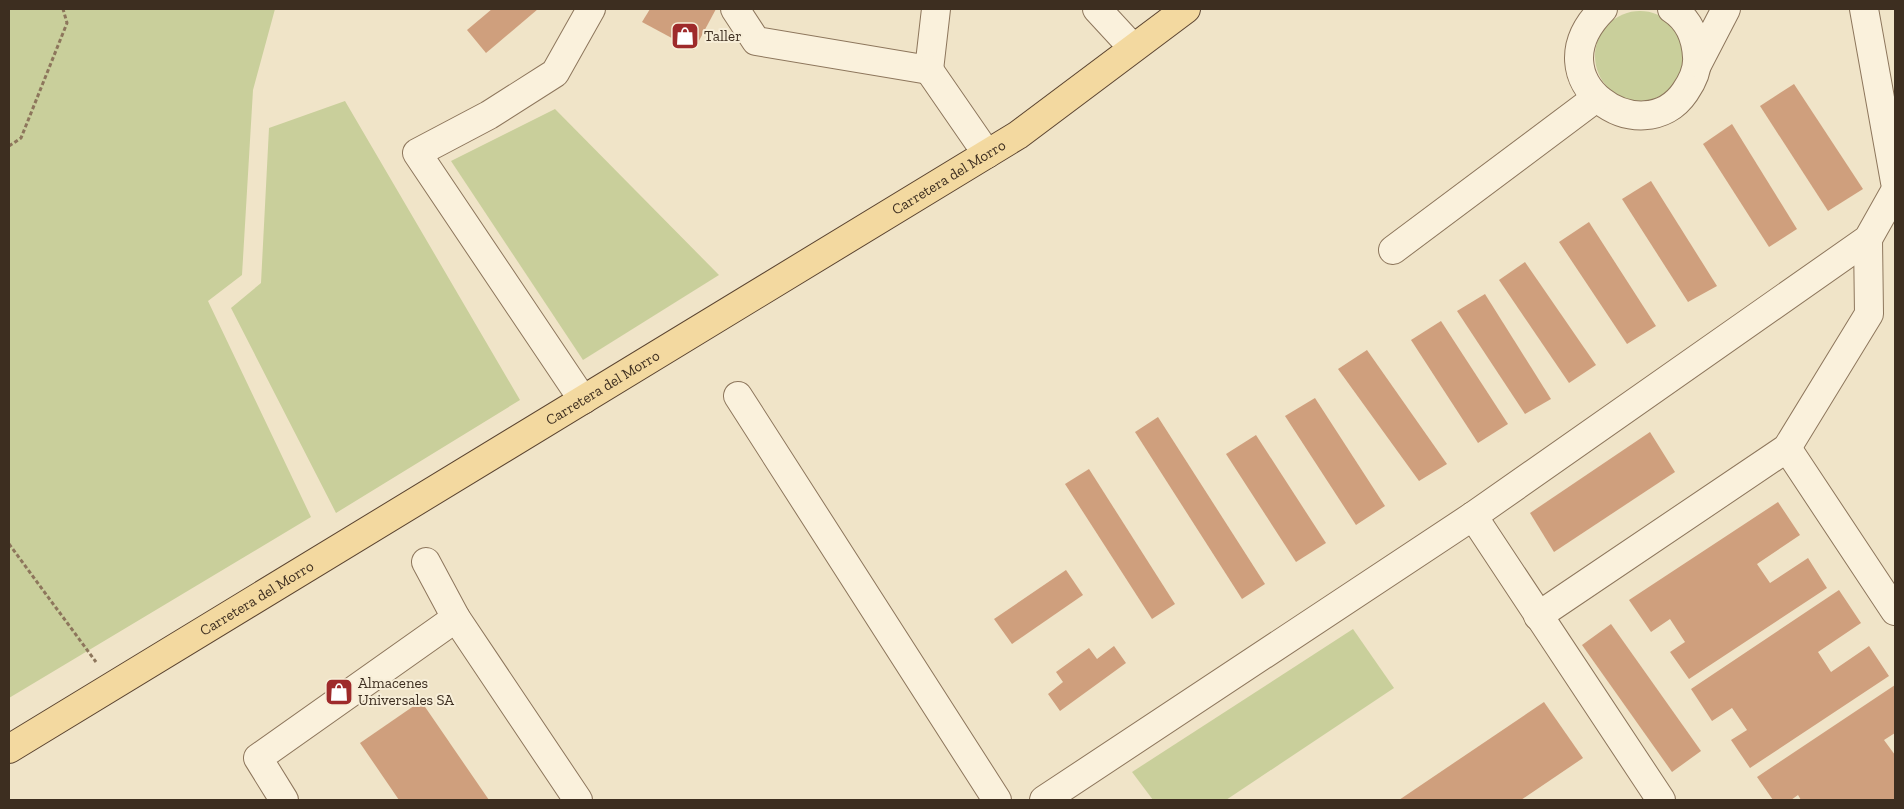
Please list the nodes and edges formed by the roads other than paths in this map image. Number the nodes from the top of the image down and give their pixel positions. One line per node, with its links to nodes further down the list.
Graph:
1 (591, 9): 20 (lane)
2 (735, 9): 12 (lane)
3 (936, 9): 12 (lane)
4 (1097, 9): 10 (lane)
5 (1186, 9): 10 (main road, Carretera del Morro)
6 (1603, 9): 13 (lane)
7 (1672, 9): 11 (lane)
8 (1726, 9): 11 (lane)
9 (1864, 9): 15 (lane)
10 (1133, 48): 14 (main road, Carretera del Morro)
11 (1698, 64): 13 (lane)
12 (929, 70): 14 (lane)
13 (1596, 98): 18 (lane)
14 (988, 154): 20 (main road, Carretera del Morro)
15 (1895, 182)
16 (1895, 191): 17 (lane)
17 (1868, 239): 21 (lane); 22 (lane)
18 (1393, 250)
19 (738, 396): 30 (lane)
20 (583, 400): 27 (main road, Carretera del Morro)
21 (1787, 448): 24 (lane); 25 (lane)
22 (1473, 516): 25 (lane); 31 (lane)
23 (426, 562): 26 (lane)
24 (1895, 611)
25 (1538, 616): 32 (lane)
26 (456, 618): 28 (lane); 29 (lane)
27 (9, 750)
28 (284, 800)
29 (578, 800)
30 (997, 800)
31 (1044, 800)
32 (1661, 800)

